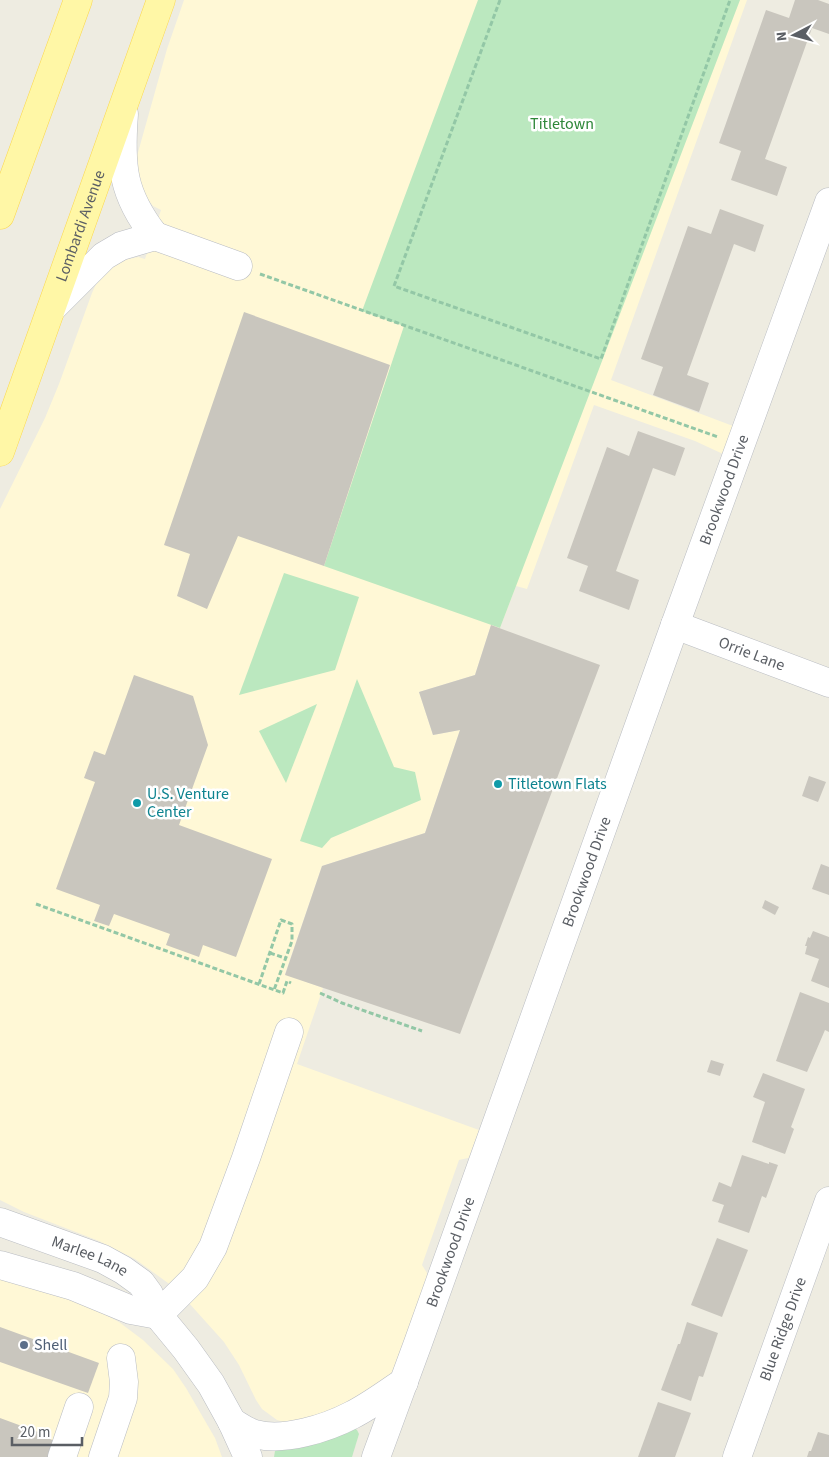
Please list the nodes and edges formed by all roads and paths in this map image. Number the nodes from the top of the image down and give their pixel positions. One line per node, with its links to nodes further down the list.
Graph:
1 (78, 0): 7 (main road)
2 (161, 0): 5 (main road, Lombardi Avenue)
3 (500, 0): 4 (path)
4 (730, 0)
5 (125, 101): 8 (street); 10 (main road, Lombardi Avenue)
6 (829, 202): 13 (street, Brookwood Drive)
7 (0, 215)
8 (155, 236): 9 (street); 10 (street)
9 (238, 266): 11 (path)
10 (52, 308): 12 (main road, Lombardi Avenue)
11 (718, 437)
12 (0, 452)
13 (675, 626): 14 (street, Orrie Lane); 29 (street, Brookwood Drive)
14 (829, 683)
15 (36, 904): 19 (path)
16 (270, 952): 17 (path); 17 (path); 19 (path)
17 (285, 958): 20 (path)
18 (291, 983): 20 (path)
19 (259, 984): 20 (path)
20 (274, 990)
21 (320, 994): 22 (path)
22 (422, 1031)
23 (289, 1032): 27 (street)
24 (829, 1201): 36 (street, Blue Ridge Drive)
25 (0, 1222): 27 (street, Marlee Lane)
26 (0, 1265): 27 (street, Marlee Lane)
27 (158, 1315): 31 (street, Marlee Lane)
28 (121, 1358): 33 (street)
29 (404, 1382): 31 (street); 35 (street, Brookwood Drive)
30 (79, 1407): 32 (street)
31 (232, 1422): 34 (street, Marlee Lane)
32 (62, 1457)
33 (103, 1457)
34 (248, 1457)
35 (376, 1457)
36 (737, 1457)

